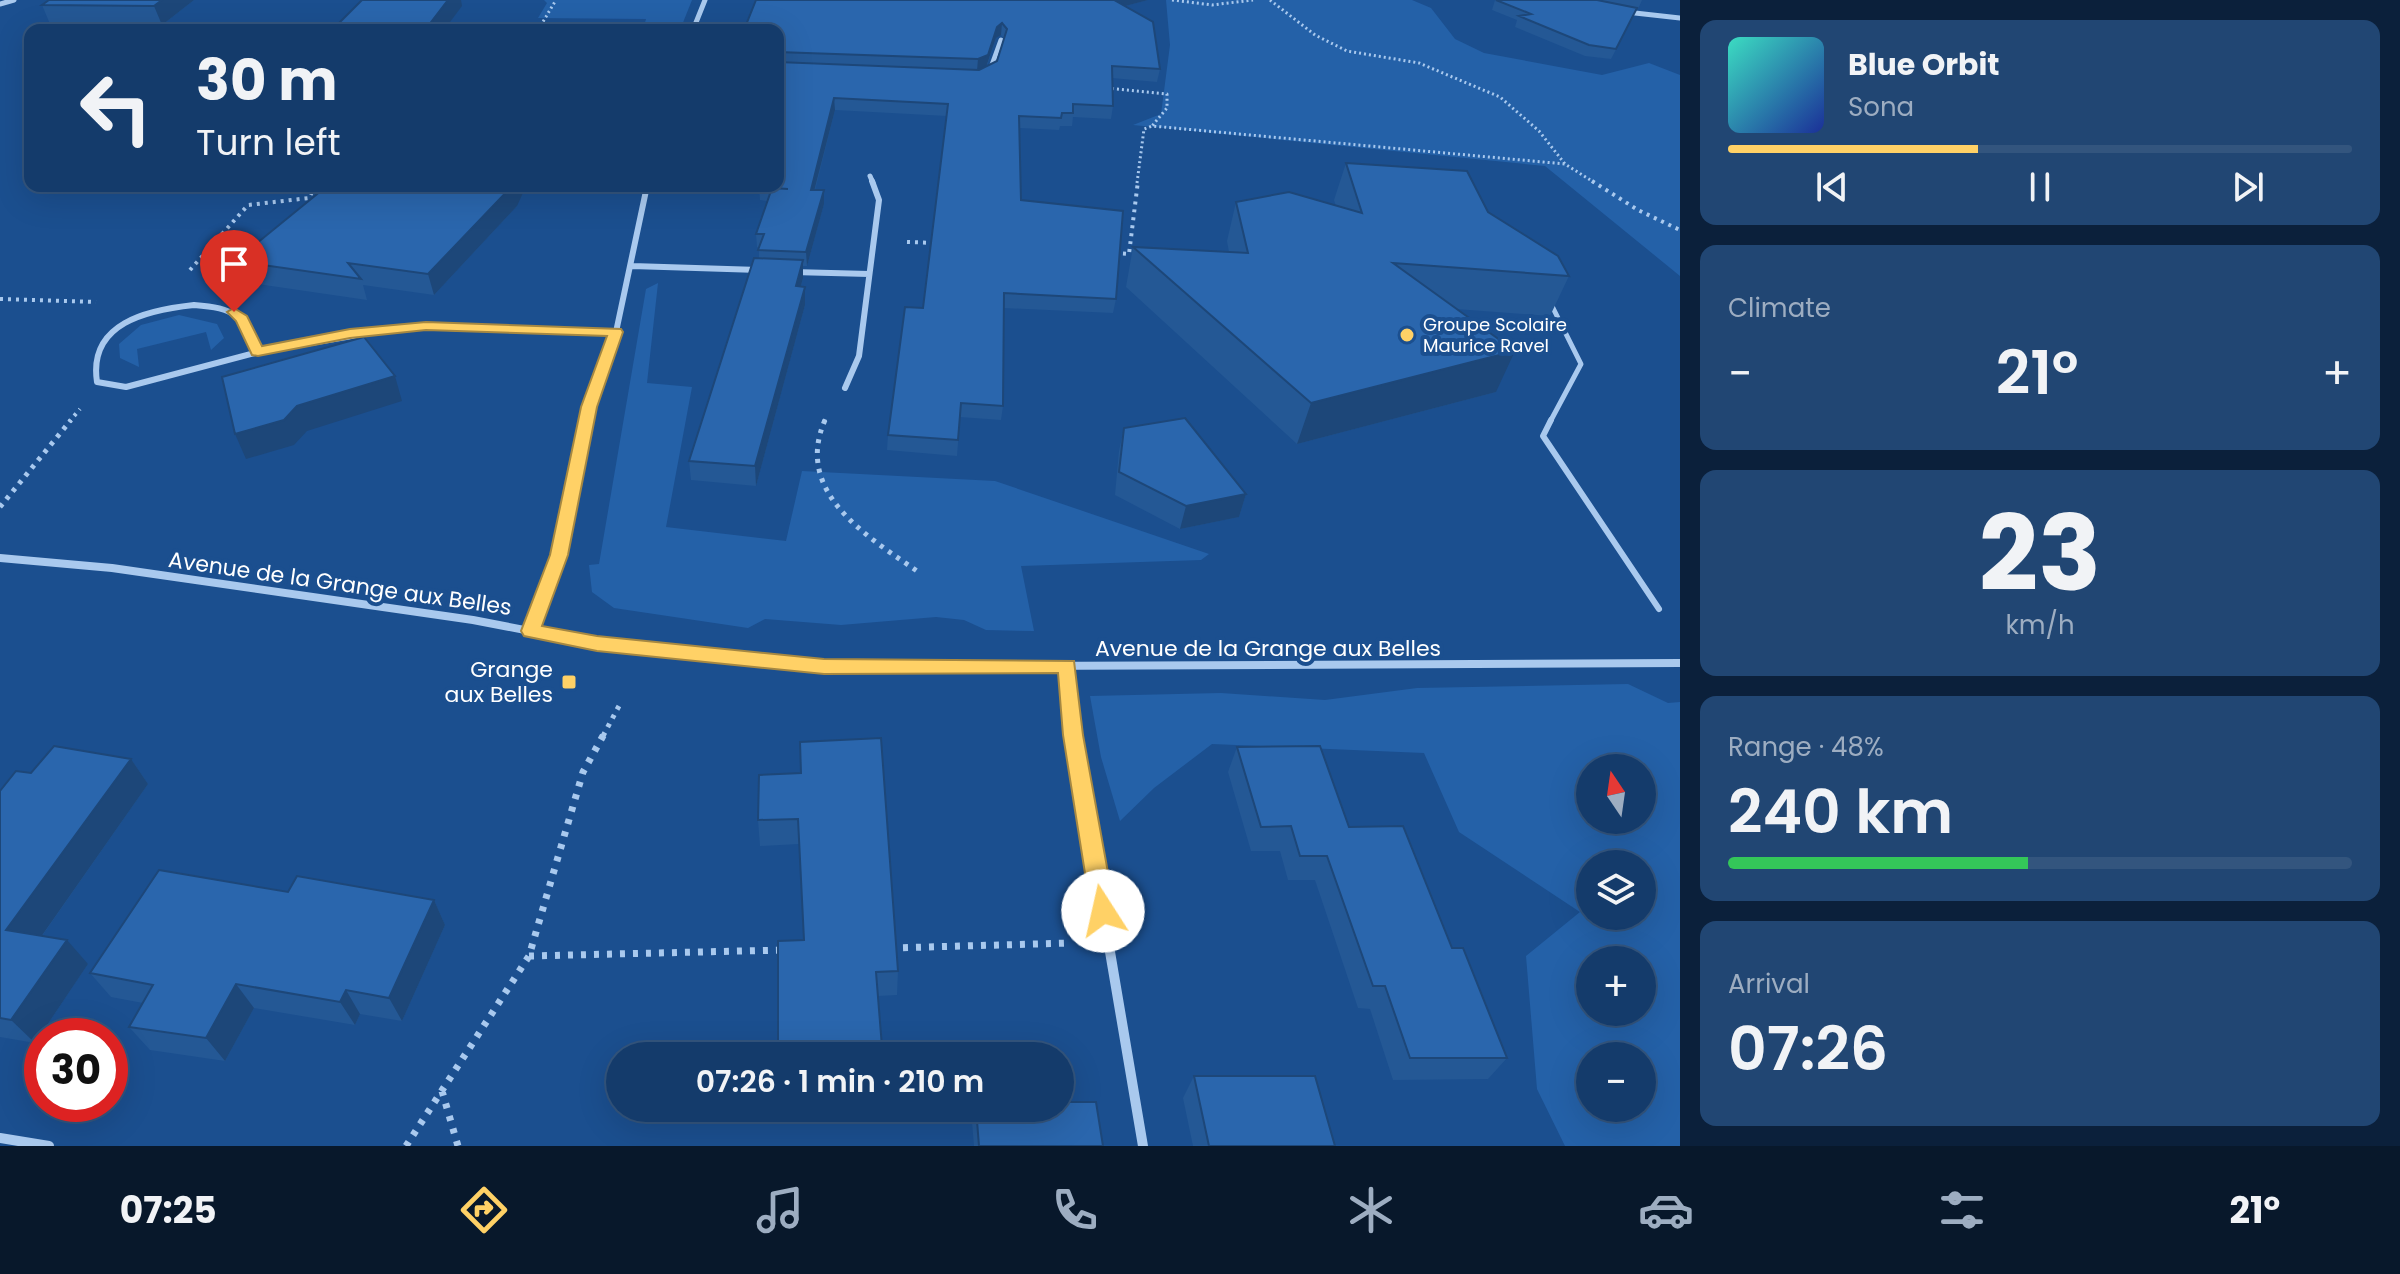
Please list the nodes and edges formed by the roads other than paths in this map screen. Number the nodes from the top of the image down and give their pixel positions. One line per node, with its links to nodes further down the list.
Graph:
1 (14, 0): 3 (street)
2 (705, 0): 6 (street)
3 (0, 4)
4 (1624, 12): 5 (street)
5 (1680, 18)
6 (695, 24)
7 (1001, 40): 8 (street)
8 (984, 76)
9 (870, 176): 14 (street)
10 (646, 192): 11 (street)
11 (632, 266): 12 (street); 16 (street)
12 (764, 271)
13 (779, 271): 14 (street)
14 (869, 274): 18 (street)
15 (1548, 299): 20 (lane)
16 (616, 332): 17 (street); 21 (street)
17 (258, 352): 17 (street)
18 (845, 388)
19 (0, 558): 21 (street, Avenue de la Grange aux Belles)
20 (1659, 609)
21 (531, 631): 23 (street, Avenue de la Grange aux Belles)
22 (1680, 663): 23 (street, Avenue de la Grange aux Belles)
23 (1067, 666): 26 (street)
24 (0, 1138): 25 (street)
25 (49, 1146)
26 (1143, 1146)

